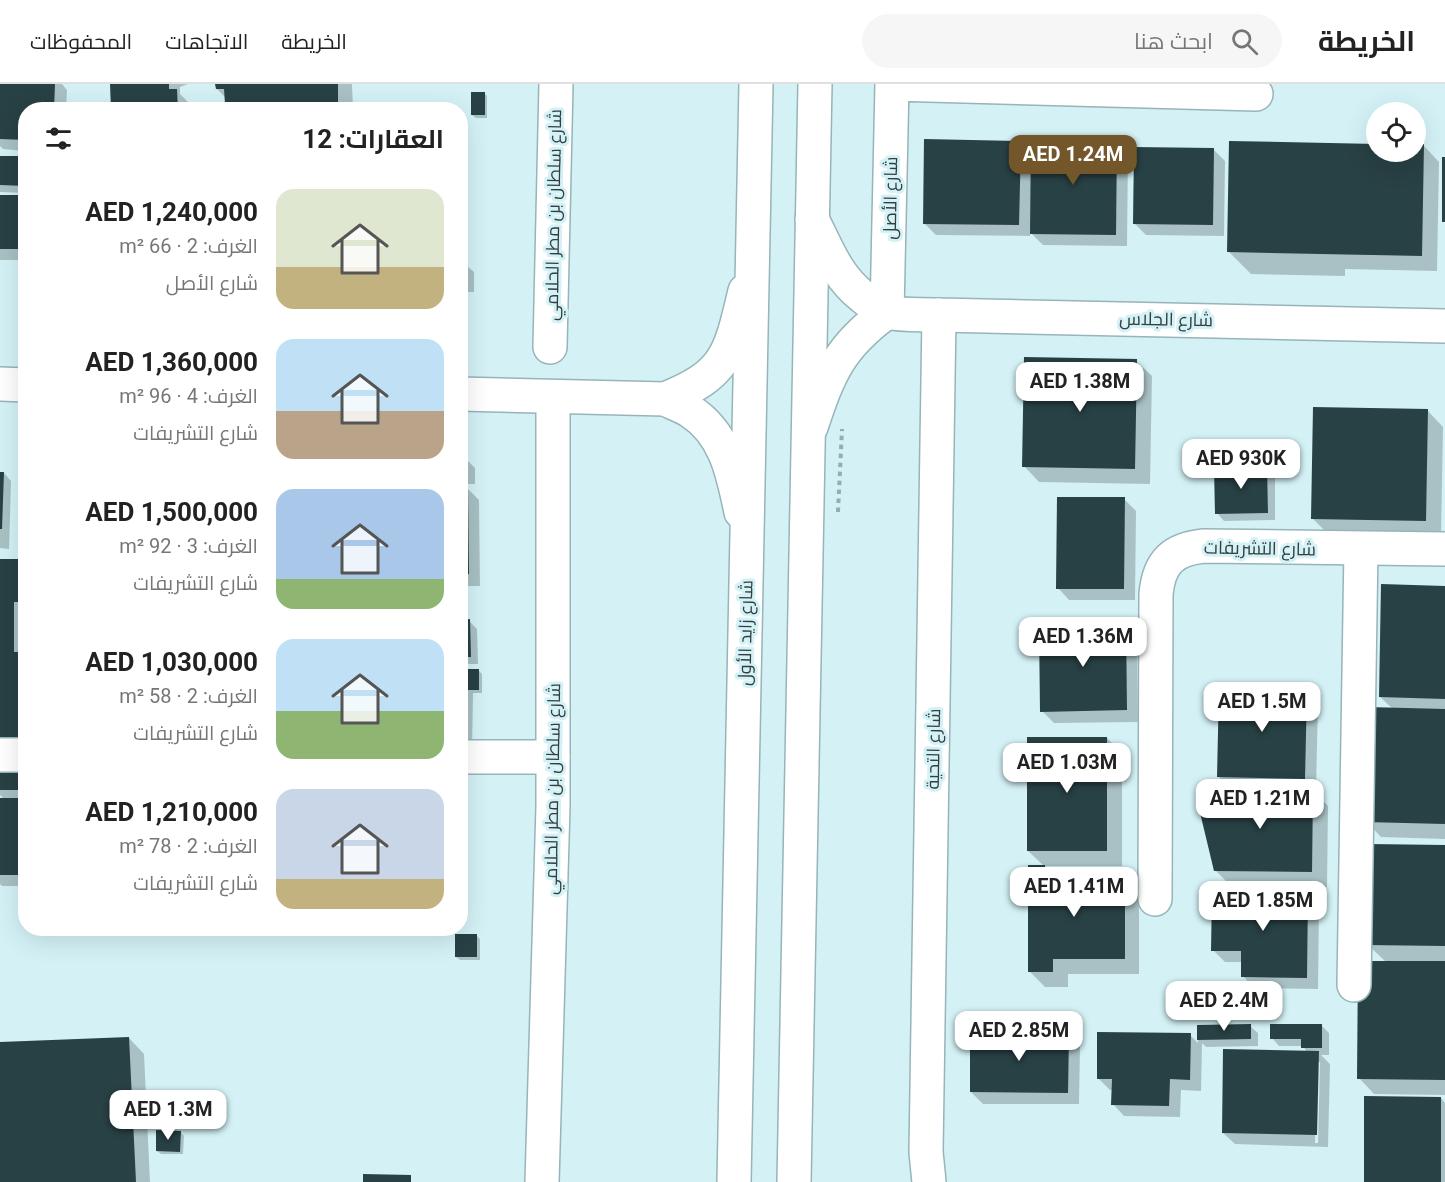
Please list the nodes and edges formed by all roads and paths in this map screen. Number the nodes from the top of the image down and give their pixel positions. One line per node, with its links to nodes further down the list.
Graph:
1 (556, 84): 10 (street, شارع سلطان بن مطر الحلامي)
2 (756, 84): 6 (street, شارع زايد الأول)
3 (815, 84): 5 (street)
4 (1256, 94): 7 (street, شارع الأصل)
5 (812, 219): 7 (street, شارع الجلاس); 16 (street)
6 (754, 254): 15 (street); 17 (street, شارع زايد الأول)
7 (887, 312): 8 (street, شارع الجلاس); 16 (street)
8 (939, 315): 9 (street, شارع الجلاس); 29 (street, شارع التحية)
9 (1445, 326)
10 (550, 347)
11 (0, 384): 12 (street)
12 (18, 385)
13 (468, 394): 14 (street)
14 (553, 397): 15 (street); 23 (street, شارع سلطان بن مطر الحلامي)
15 (664, 399): 17 (street)
16 (808, 434): 28 (street)
17 (747, 538): 27 (street, شارع زايد الأول)
18 (1361, 549): 19 (street, شارع التشريفات); 24 (street, شارع التشريفات); 25 (street)
19 (1445, 549)
20 (0, 755): 21 (street)
21 (18, 755)
22 (468, 757): 23 (street)
23 (553, 757): 26 (street, شارع سلطان بن مطر الحلامي)
24 (1155, 899)
25 (1354, 985)
26 (542, 1182)
27 (734, 1182)
28 (794, 1182)
29 (929, 1182)

